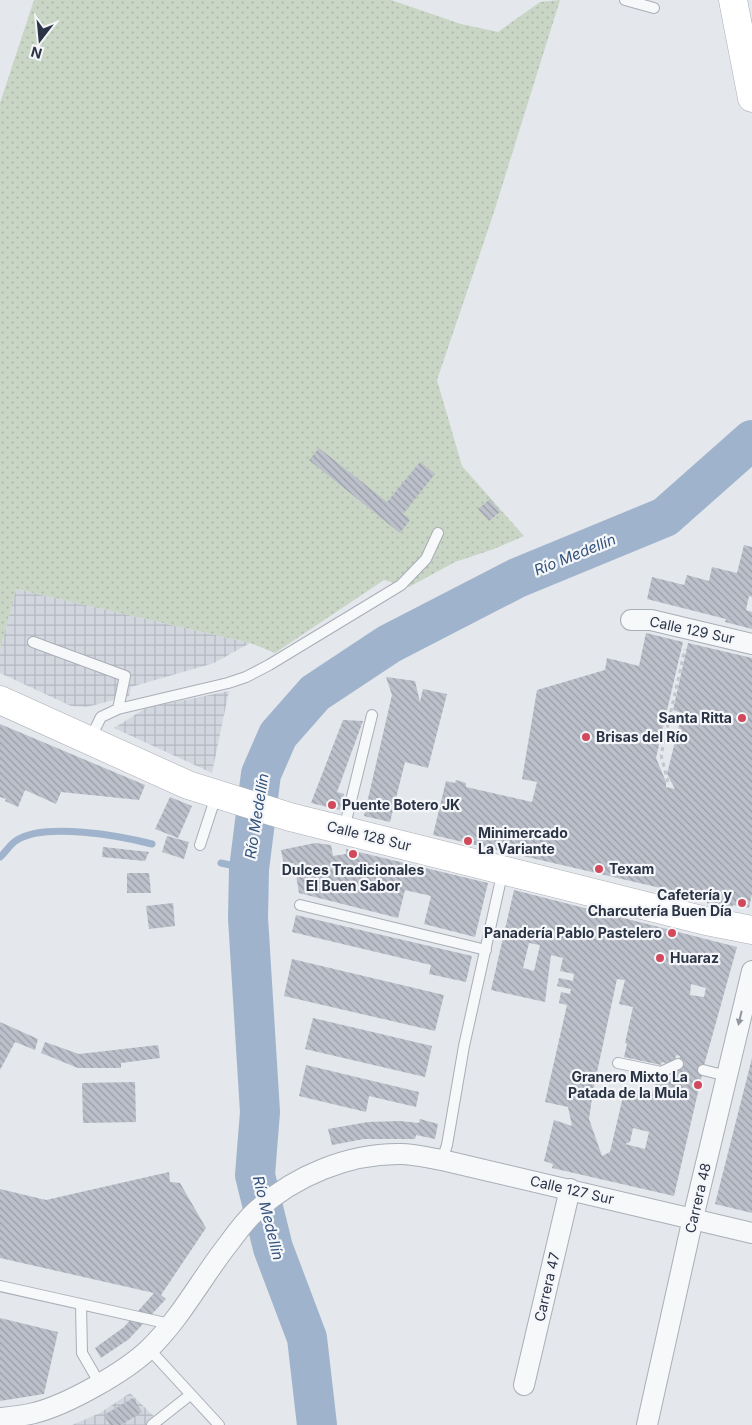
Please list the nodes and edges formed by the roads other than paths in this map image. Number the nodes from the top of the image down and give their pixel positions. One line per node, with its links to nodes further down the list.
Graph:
1 (625, 0): 3 (lane)
2 (733, 0): 4 (street)
3 (654, 8)
4 (752, 98)
5 (438, 533): 10 (lane)
6 (631, 620): 8 (street, Calle 129 Sur)
7 (34, 642): 10 (lane)
8 (752, 644)
9 (0, 700): 12 (street, Calle 128 Sur)
10 (118, 709): 12 (lane)
11 (372, 715): 14 (lane)
12 (90, 740): 13 (street, Calle 128 Sur)
13 (224, 797): 14 (street, Calle 128 Sur); 15 (lane)
14 (344, 830): 16 (street, Calle 128 Sur)
15 (200, 845)
16 (503, 870): 18 (street, Calle 128 Sur); 19 (lane)
17 (300, 905): 19 (lane)
18 (752, 930)
19 (486, 950): 25 (lane)
20 (752, 971): 24 (street, Carrera 48, one-way to 24)
21 (618, 1063): 22 (lane)
22 (678, 1064)
23 (703, 1070): 24 (lane)
24 (727, 1076): 27 (street, Carrera 48)
25 (442, 1160): 26 (street, Calle 127 Sur); 31 (street, Calle 127 Sur)
26 (570, 1189): 27 (street, Calle 127 Sur); 34 (street, Carrera 47)
27 (692, 1218): 28 (street, Calle 127 Sur); 39 (street, Carrera 48)
28 (752, 1233)
29 (0, 1286): 30 (lane)
30 (81, 1304): 31 (lane); 33 (lane)
31 (173, 1320): 32 (street, Calle 127 Sur)
32 (149, 1349): 33 (street, Calle 127 Sur); 35 (lane)
33 (100, 1384): 36 (street, Calle 127 Sur)
34 (524, 1385)
35 (190, 1395): 37 (lane); 38 (lane)
36 (0, 1418)
37 (152, 1425)
38 (219, 1425)
39 (647, 1425)

